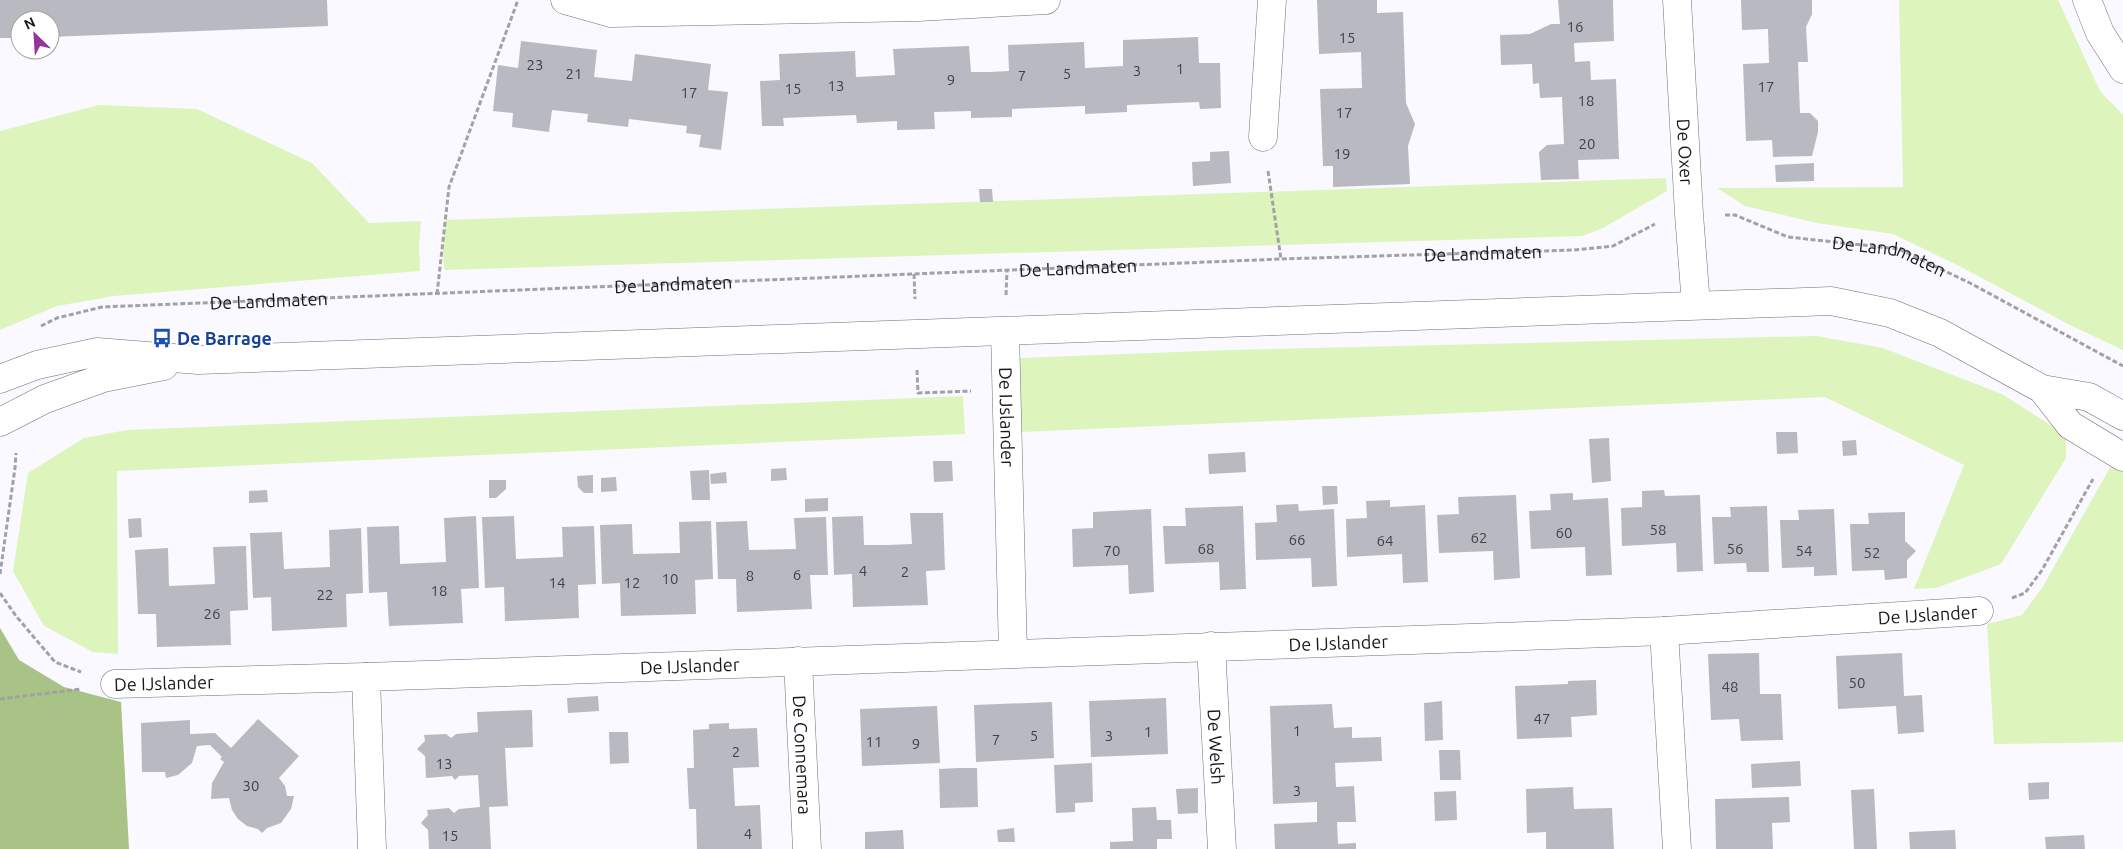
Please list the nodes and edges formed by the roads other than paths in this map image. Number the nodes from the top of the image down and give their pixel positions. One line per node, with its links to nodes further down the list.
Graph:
1 (565, 0): 2 (street)
2 (1046, 0)
3 (1272, 0): 7 (street)
4 (1677, 0): 8 (street, De Oxer)
5 (2087, 0): 6 (street)
6 (2123, 69)
7 (1263, 137)
8 (1696, 305): 9 (street); 12 (street)
9 (1004, 332): 10 (street); 19 (street, De IJslander)
10 (198, 360): 11 (street); 14 (street)
11 (0, 379)
12 (2042, 389): 13 (street); 15 (street)
13 (2123, 416)
14 (2, 422)
15 (2116, 453)
16 (1979, 611): 17 (street, De IJslander)
17 (1664, 631): 18 (street, De IJslander); 26 (street)
18 (1211, 646): 19 (street, De IJslander); 25 (street, De Welsh)
19 (1013, 653): 20 (street, De IJslander)
20 (798, 661): 21 (street, De IJslander); 24 (street, De Connemara)
21 (366, 677): 22 (street, De IJslander); 23 (street)
22 (115, 684)
23 (372, 849)
24 (807, 849)
25 (1222, 849)
26 (1677, 849)

